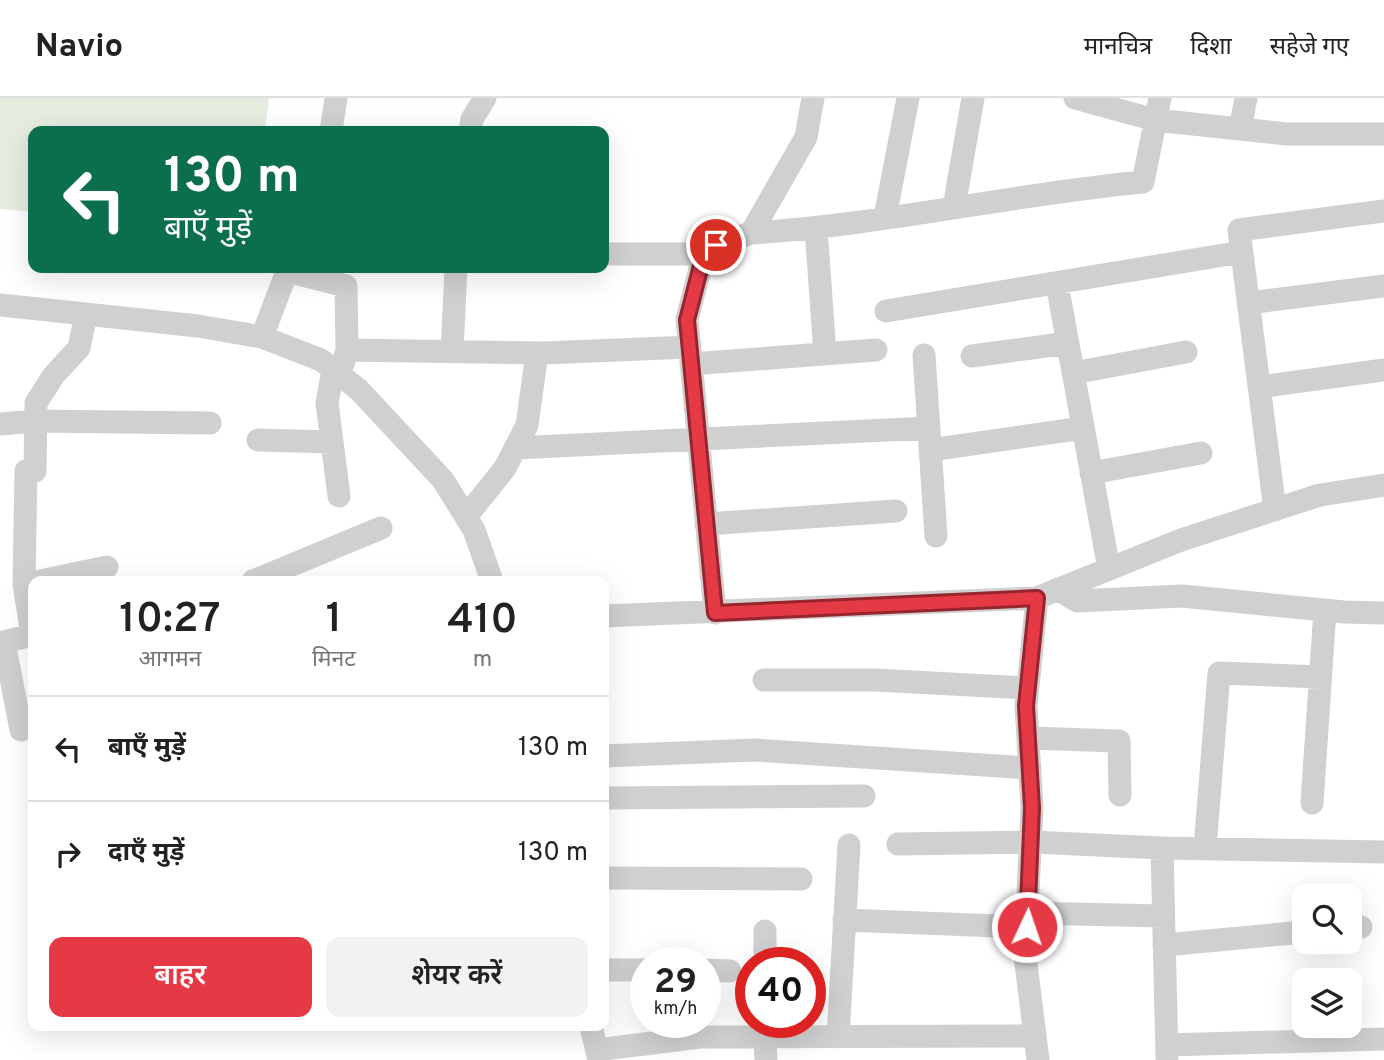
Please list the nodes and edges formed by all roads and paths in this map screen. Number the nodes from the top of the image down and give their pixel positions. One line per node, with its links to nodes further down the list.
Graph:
1 (336, 98): 9 (street)
2 (485, 98): 10 (street)
3 (813, 98): 17 (street)
4 (908, 98): 15 (street)
5 (973, 98): 13 (street)
6 (1075, 98): 8 (street)
7 (1246, 98): 11 (street)
8 (1158, 109): 11 (street); 13 (street)
9 (332, 126)
10 (471, 126)
11 (1240, 129): 12 (street)
12 (1384, 134)
13 (954, 207): 15 (street)
14 (1384, 211): 18 (street)
15 (885, 218): 16 (street)
16 (816, 228): 17 (street); 37 (street)
17 (751, 233): 20 (street)
18 (1242, 252): 24 (street); 26 (street)
19 (609, 254): 20 (street)
20 (704, 254): 38 (street)
21 (286, 273): 30 (street)
22 (313, 273): 32 (street)
23 (457, 273): 34 (street)
24 (1057, 284): 28 (street); 31 (street)
25 (1384, 286): 26 (street)
26 (1248, 303): 44 (street)
27 (0, 305): 29 (street)
28 (886, 311)
29 (86, 314): 30 (street); 45 (street)
30 (262, 337): 42 (street)
31 (1068, 343): 40 (street); 43 (street)
32 (347, 350): 34 (street); 42 (street)
33 (876, 350): 37 (street)
34 (452, 352): 36 (street)
35 (1186, 352): 43 (street)
36 (537, 353): 38 (street); 53 (street)
37 (824, 354): 38 (street)
38 (690, 355): 51 (street)
39 (924, 355): 49 (street)
40 (972, 356)
41 (1384, 370): 44 (street)
42 (336, 372): 52 (street); 60 (street)
43 (1073, 373): 48 (street)
44 (1259, 387): 58 (street)
45 (35, 421): 46 (street); 47 (street); 66 (street)
46 (210, 423)
47 (0, 424)
48 (1083, 428): 49 (street); 55 (street)
49 (930, 439): 51 (street); 63 (street)
50 (258, 440): 52 (street)
51 (699, 440): 53 (street); 61 (street)
52 (332, 442): 57 (street)
53 (515, 448): 60 (street)
54 (1201, 453): 55 (street)
55 (1091, 473): 65 (street)
56 (1384, 485): 58 (street)
57 (338, 496)
58 (1275, 510): 65 (street)
59 (896, 511): 61 (street)
60 (466, 517): 69 (street)
61 (706, 524): 73 (street)
62 (380, 528): 68 (street)
63 (936, 536)
64 (107, 567): 67 (street)
65 (1109, 569): 70 (street)
66 (32, 576)
67 (65, 576)
68 (265, 576)
69 (490, 576)
70 (1048, 594): 71 (street); 73 (street); 78 (street)
71 (1325, 610): 72 (street); 76 (street)
72 (1384, 612)
73 (715, 613): 74 (street)
74 (609, 617)
75 (28, 636): 79 (street)
76 (1320, 677): 86 (street); 91 (street)
77 (764, 680): 78 (street)
78 (1028, 688): 80 (street)
79 (18, 731)
80 (1028, 738): 82 (street); 83 (street)
81 (609, 757): 82 (street)
82 (1030, 768): 87 (street)
83 (1120, 795)
84 (864, 796): 85 (street)
85 (609, 799)
86 (1312, 803)
87 (1031, 842): 88 (street); 90 (street); 97 (street)
88 (898, 844)
89 (849, 845): 96 (street)
90 (1162, 848): 91 (street); 95 (street)
91 (1205, 848): 92 (street)
92 (1384, 852)
93 (609, 878): 94 (street)
94 (801, 879)
95 (1163, 916): 97 (street); 100 (street)
96 (844, 920): 97 (street); 110 (street)
97 (1027, 920): 108 (street)
98 (765, 931): 101 (street)
99 (1292, 933): 100 (street)
100 (1164, 944): 114 (street)
101 (765, 947)
102 (609, 970): 103 (street)
103 (630, 970)
104 (721, 971): 105 (street)
105 (730, 971)
106 (592, 1031): 115 (street)
107 (826, 1036): 110 (street)
108 (1034, 1036): 110 (street); 117 (street)
109 (735, 1037): 113 (street)
110 (838, 1037)
111 (765, 1038): 116 (street)
112 (1384, 1040): 114 (street)
113 (692, 1049): 115 (street)
114 (1167, 1053)
115 (598, 1055)
116 (766, 1060)
117 (1038, 1060)

